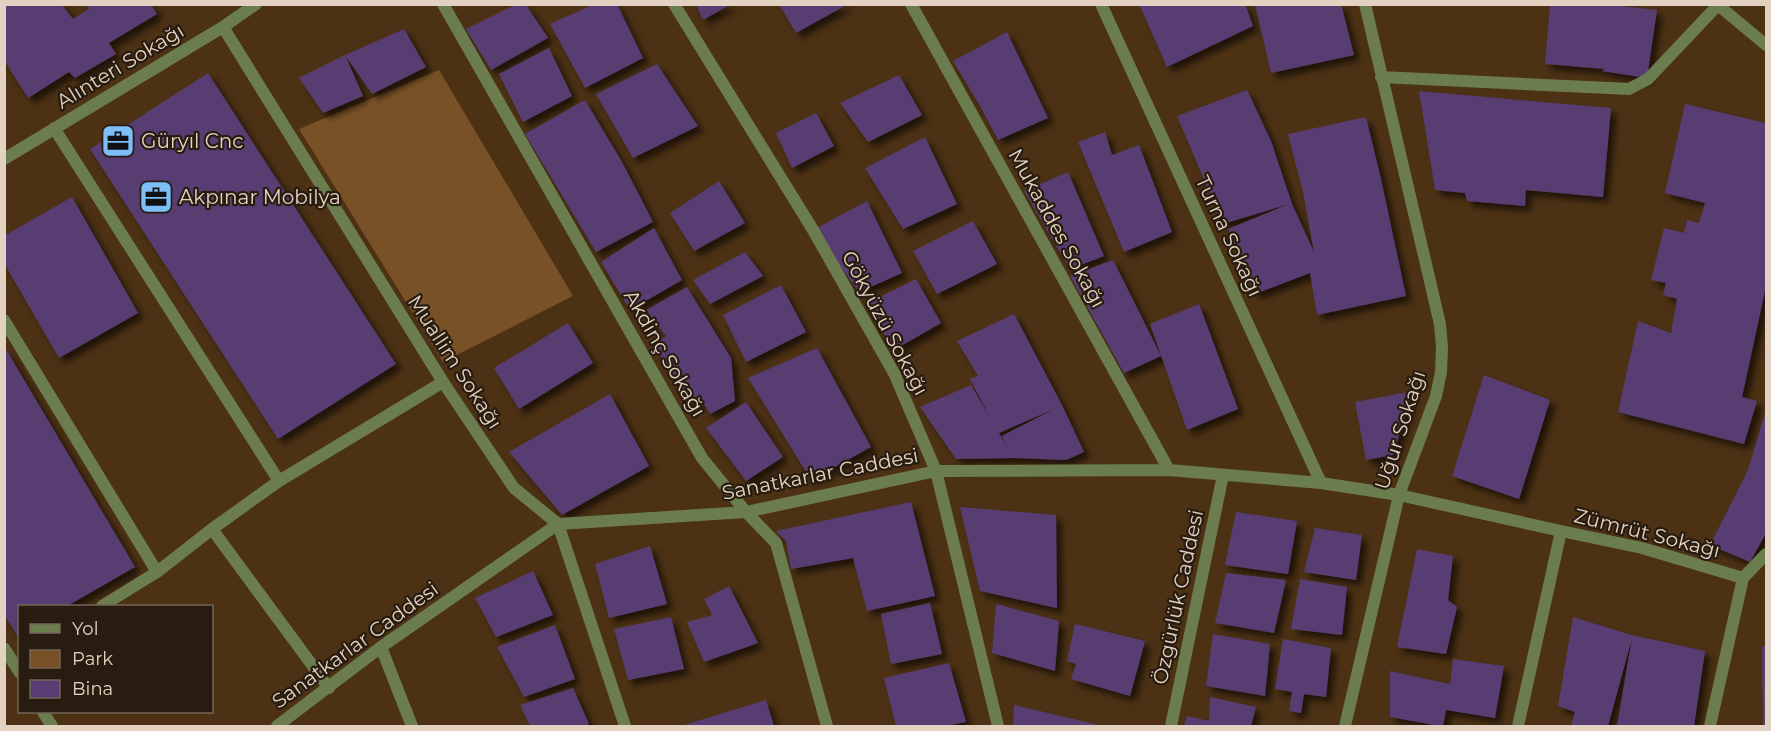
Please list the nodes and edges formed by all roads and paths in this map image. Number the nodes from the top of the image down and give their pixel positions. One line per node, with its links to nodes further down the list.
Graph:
1 (256, 4): 8 (street, Alınteri Sokağı)
2 (443, 4): 21 (street, Akdinç Sokağı)
3 (674, 4): 16 (street, Gökyüzü Sokağı)
4 (911, 4): 15 (street, Mukaddes Sokağı)
5 (1101, 4): 19 (street, Turna Sokağı)
6 (1365, 4): 10 (street, Uğur Sokağı)
7 (1718, 5): 9 (street); 10 (street)
8 (224, 27): 11 (street, Alınteri Sokağı); 14 (street, Muallim Sokağı)
9 (1767, 45)
10 (1382, 77): 20 (street, Uğur Sokağı)
11 (54, 128): 12 (street, Alınteri Sokağı); 18 (street)
12 (4, 159)
13 (4, 320): 26 (street)
14 (443, 382): 18 (street); 22 (street, Muallim Sokağı)
15 (1169, 470): 16 (street, Sanatkarlar Caddesi); 17 (street, Sanatkarlar Caddesi)
16 (936, 471): 21 (street, Sanatkarlar Caddesi); 39 (street, Gökyüzü Sokağı)
17 (1223, 475): 19 (street, Sanatkarlar Caddesi); 40 (street, Özgürlük Caddesi)
18 (279, 481): 23 (street)
19 (1321, 483): 20 (street, Sanatkarlar Caddesi)
20 (1399, 495): 24 (street, Sanatkarlar Caddesi); 41 (street, Uğur Sokağı)
21 (746, 512): 22 (street, Sanatkarlar Caddesi); 38 (street, Akdinç Sokağı)
22 (558, 524): 29 (street, Sanatkarlar Caddesi); 37 (street)
23 (212, 529): 26 (street); 32 (street)
24 (1561, 531): 27 (street, Zümrüt Sokağı); 42 (street, Zümrüt Sokağı)
25 (1767, 554): 27 (street)
26 (157, 572): 28 (street)
27 (1743, 578): 43 (street)
28 (104, 605)
29 (381, 647): 32 (street, Sanatkarlar Caddesi); 36 (street)
30 (4, 648): 31 (street)
31 (14, 666)
32 (328, 688): 35 (street, Sanatkarlar Caddesi)
33 (44, 713): 34 (street)
34 (52, 726)
35 (278, 726)
36 (412, 726)
37 (625, 726)
38 (827, 726)
39 (998, 726)
40 (1171, 726)
41 (1345, 726)
42 (1518, 726)
43 (1710, 726)

